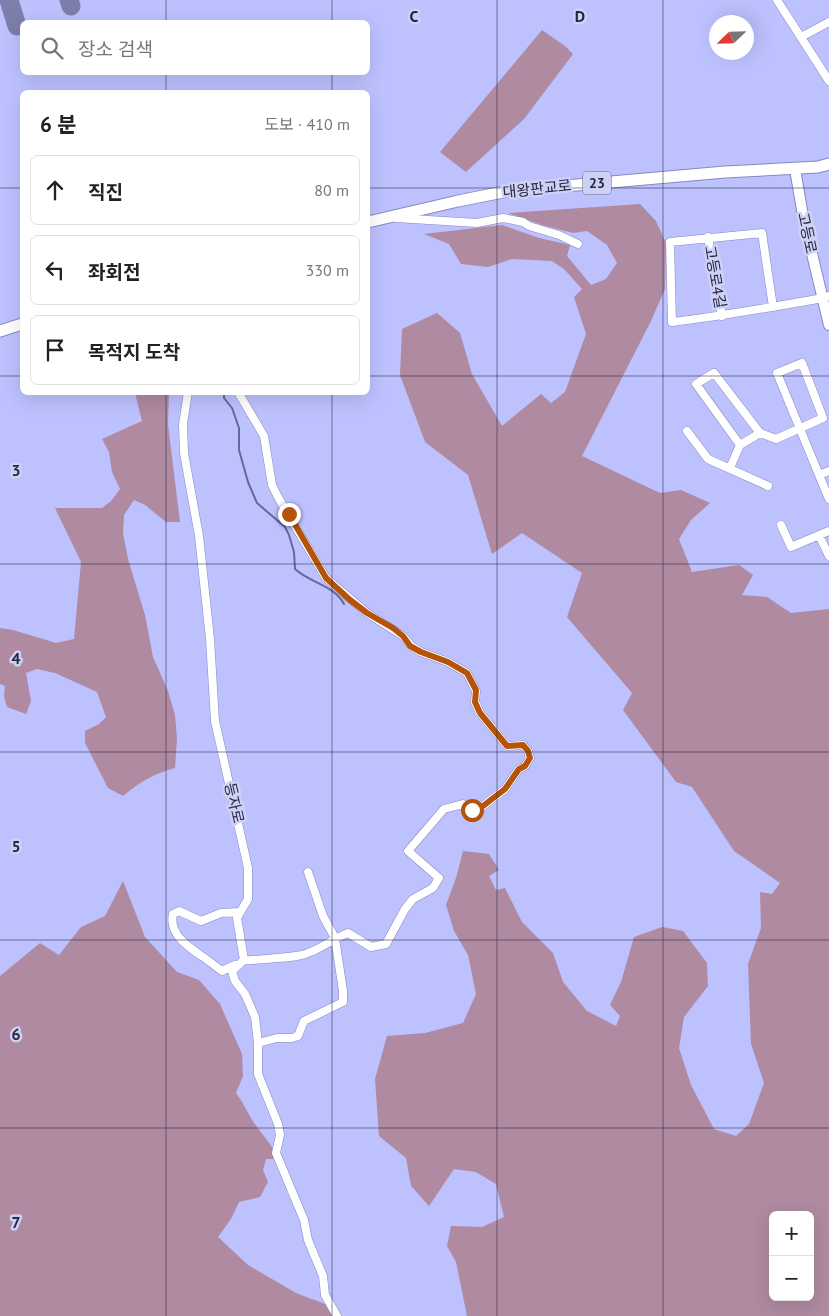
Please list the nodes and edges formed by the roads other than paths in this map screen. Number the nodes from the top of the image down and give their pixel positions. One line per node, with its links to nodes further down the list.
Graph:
1 (777, 0): 3 (street)
2 (829, 22): 3 (street)
3 (801, 37): 4 (street)
4 (829, 81)
5 (829, 164): 6 (main road, 대왕판교로 / 23)
6 (795, 168): 7 (main road, 대왕판교로 / 23); 11 (street, 고등로)
7 (382, 218): 8 (main road, 대왕판교로 / 23); 10 (street)
8 (370, 221)
9 (708, 238): 12 (street, 고등로4길); 13 (street, 고등로4길); 13 (street, 고등로4길)
10 (578, 244)
11 (826, 297): 12 (street, 고등로4길); 15 (street, 고등로)
12 (773, 307): 13 (street, 고등로4길)
13 (722, 316)
14 (20, 325): 16 (main road)
15 (829, 325)
16 (0, 331)
17 (188, 395): 33 (street, 등자로)
18 (240, 395): 34 (street)
19 (800, 429): 19 (street); 21 (street); 25 (street)
20 (687, 431): 23 (street)
21 (760, 433): 22 (street); 22 (street)
22 (740, 445): 23 (street)
23 (730, 468): 26 (street)
24 (829, 470): 25 (street)
25 (819, 475): 27 (street)
26 (768, 486)
27 (829, 499)
28 (781, 525): 30 (street)
29 (829, 531): 30 (street)
30 (819, 535): 31 (street)
31 (829, 556)
32 (308, 872): 34 (street)
33 (239, 912): 35 (street, 등자로); 35 (street)
34 (335, 938): 35 (street); 36 (street)
35 (244, 960): 36 (street)
36 (258, 1043): 37 (street)
37 (337, 1316)

